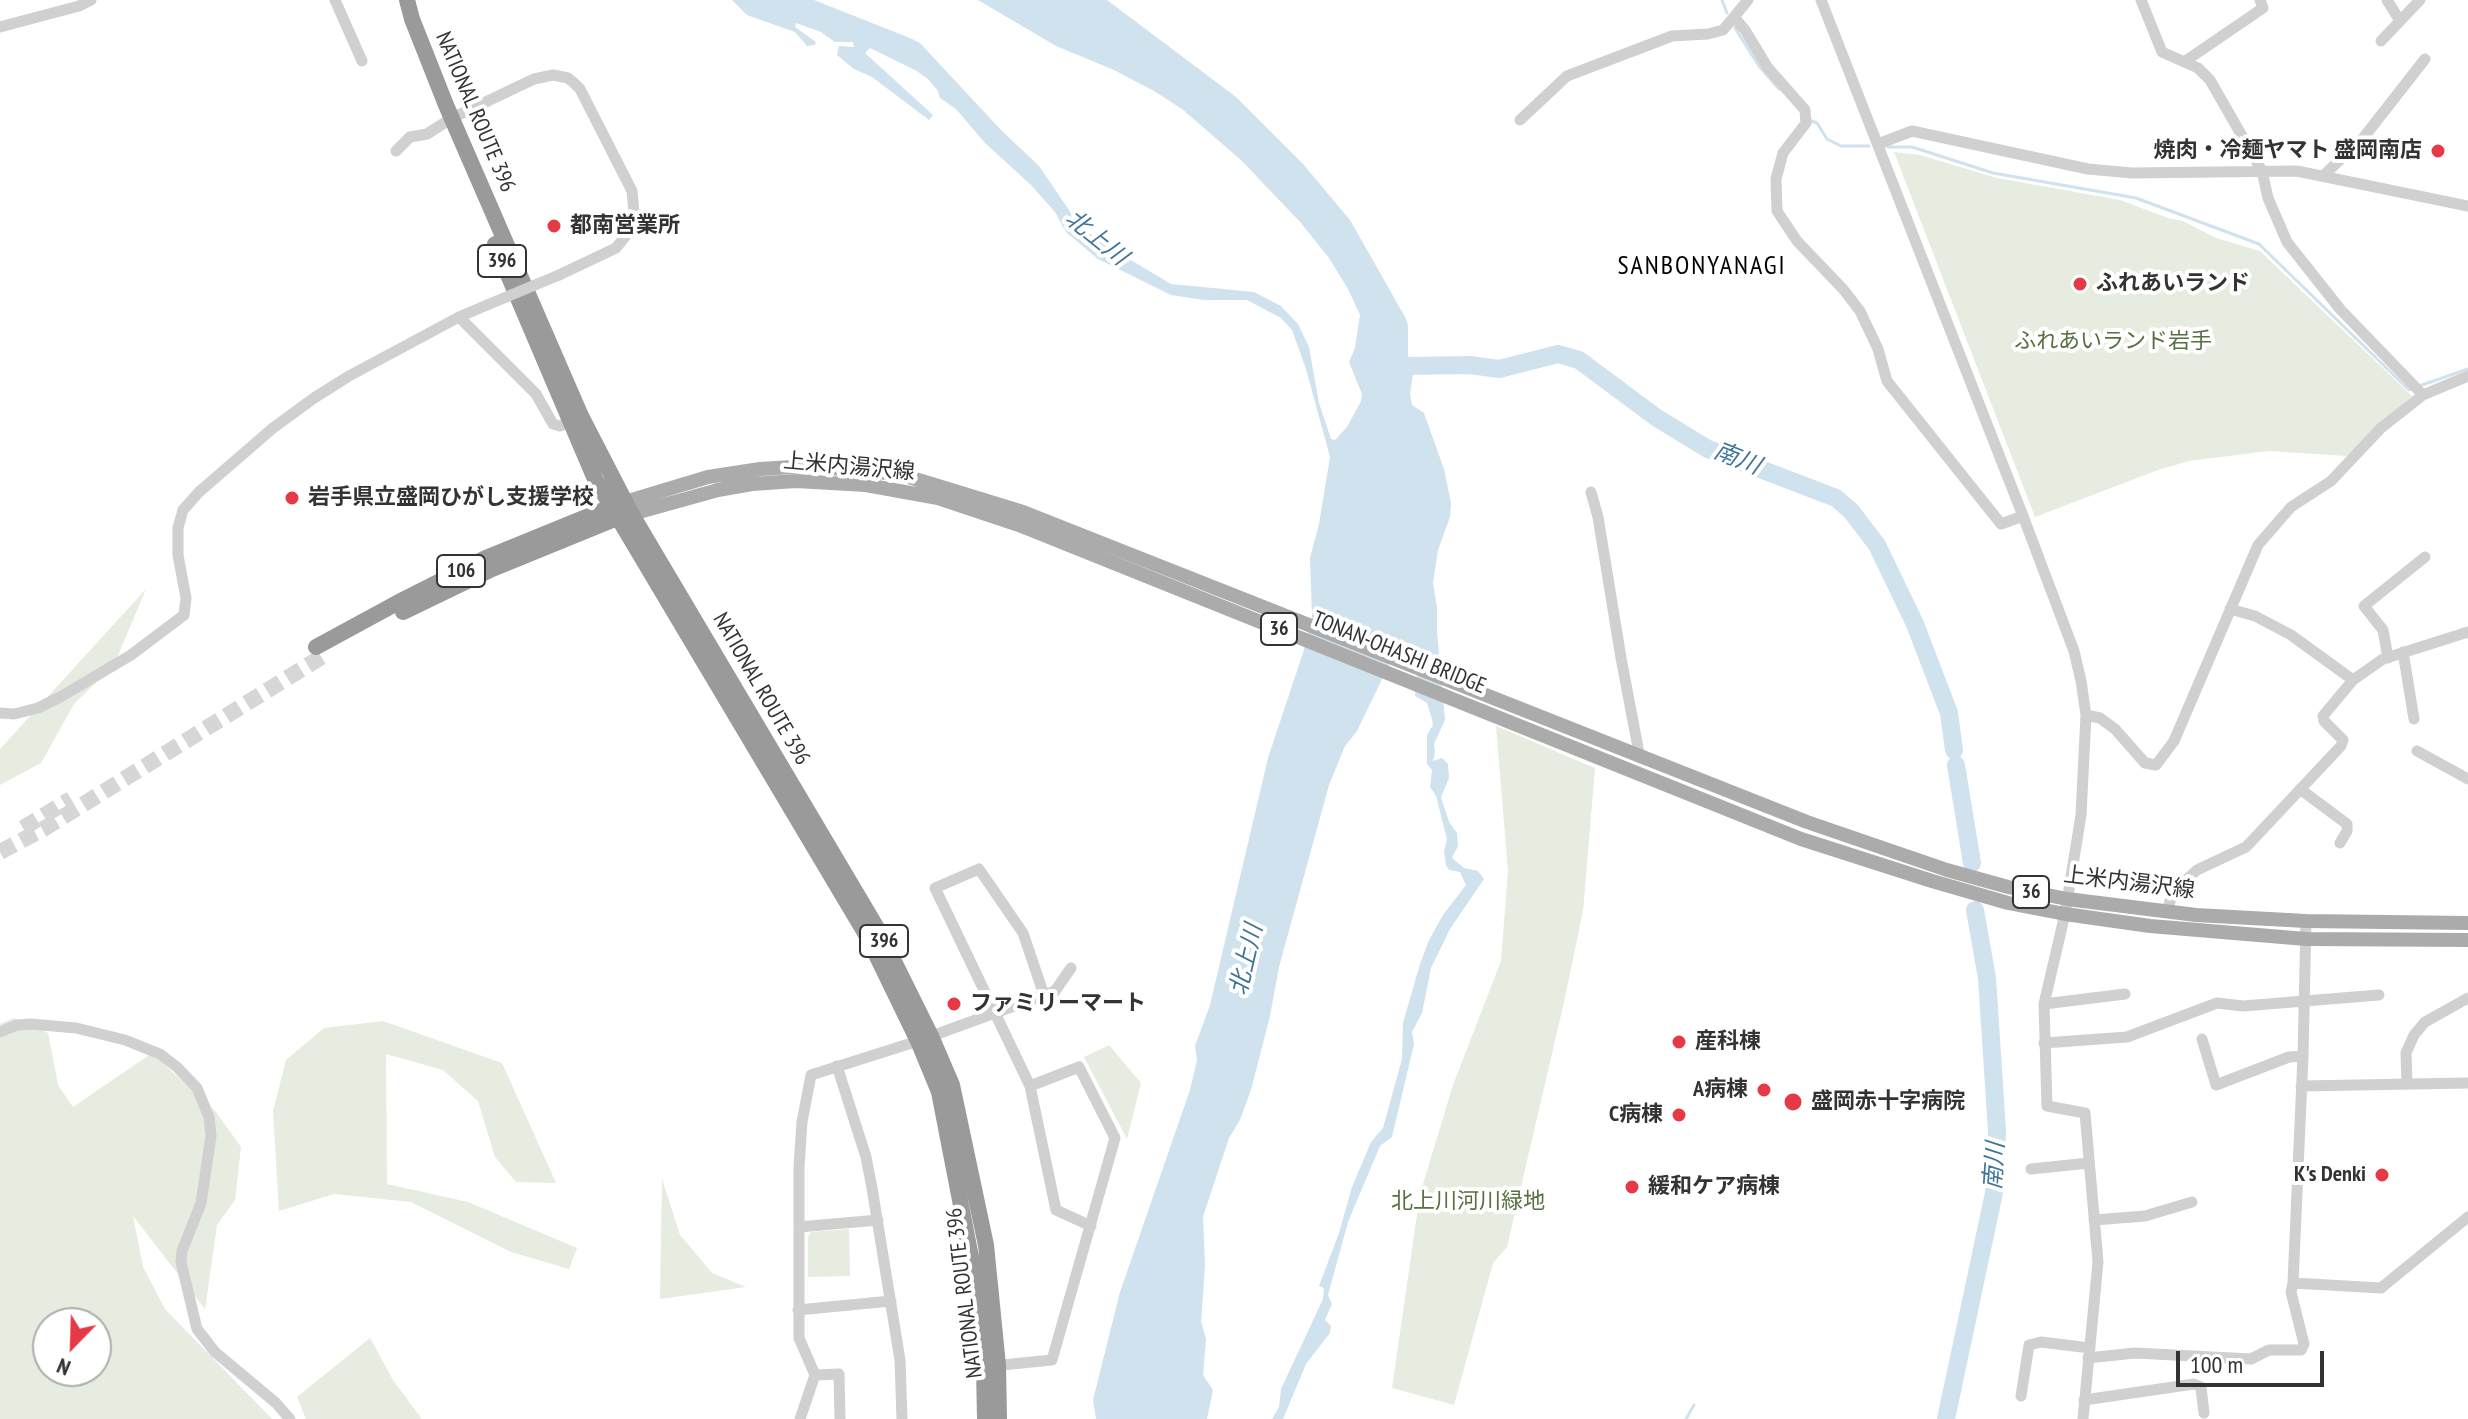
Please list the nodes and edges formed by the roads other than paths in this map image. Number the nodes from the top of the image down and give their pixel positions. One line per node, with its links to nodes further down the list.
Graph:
1 (91, 0): 13 (street)
2 (335, 0): 16 (street)
3 (399, 0): 19 (highway, NATIONAL ROUTE 396 / 396)
4 (407, 0): 19 (highway, NATIONAL ROUTE 396 / 396)
5 (1748, 0): 11 (street)
6 (1821, 0): 20 (street)
7 (2141, 0): 17 (street)
8 (2260, 0): 17 (street)
9 (2387, 0): 12 (street)
10 (2420, 0): 12 (street)
11 (1734, 17): 18 (street); 32 (street)
12 (2400, 21): 14 (street)
13 (0, 27)
14 (2381, 41)
15 (2425, 59): 23 (street)
16 (362, 61)
17 (2184, 62): 22 (street)
18 (1520, 120)
19 (448, 121): 21 (street); 25 (street, bridge); 28 (highway, NATIONAL ROUTE 396 / 396)
20 (1878, 144): 22 (street); 32 (street)
21 (396, 151)
22 (2262, 171): 23 (street); 27 (street)
23 (2324, 175): 24 (street)
24 (2468, 206)
25 (459, 317): 28 (street); 40 (street)
26 (2468, 376): 27 (street)
27 (2422, 394): 34 (street)
28 (575, 420): 31 (highway, NATIONAL ROUTE 396 / 396)
29 (939, 491): 31 (main road, 上米内湯沢線 / 36); 43 (main road, TONAN-OHASHI BRIDGE / 36); 46 (main road, TONAN-OHASHI BRIDGE / 36)
30 (1591, 492): 45 (street)
31 (621, 510): 36 (highway, 106); 66 (highway, NATIONAL ROUTE 396 / 396)
32 (2023, 516): 41 (street)
33 (2425, 557): 38 (street)
34 (2230, 609): 39 (street); 41 (street)
35 (2468, 632): 37 (street)
36 (319, 651)
37 (2403, 652): 38 (street); 42 (street)
38 (2388, 658): 39 (street)
39 (2353, 680): 48 (street)
40 (0, 713)
41 (2086, 715): 50 (street)
42 (2414, 719)
43 (1616, 748): 45 (main road, 上米内湯沢線 / 36)
44 (2417, 751): 47 (street)
45 (1640, 758): 50 (main road, 上米内湯沢線 / 36)
46 (1618, 764): 52 (main road, 上米内湯沢線 / 36)
47 (2468, 779)
48 (2300, 789): 49 (street); 51 (street)
49 (2340, 843)
50 (2067, 899): 51 (main road, 上米内湯沢線 / 36); 52 (street)
51 (2167, 911): 53 (main road, 上米内湯沢線 / 36)
52 (2065, 914): 55 (main road, 上米内湯沢線 / 36); 63 (street)
53 (2306, 921): 54 (main road, 上米内湯沢線 / 36); 55 (street)
54 (2467, 921)
55 (2306, 939): 56 (main road, 上米内湯沢線 / 36); 62 (street)
56 (2468, 940)
57 (1071, 968): 59 (street)
58 (2125, 994): 63 (street)
59 (1044, 995): 64 (street); 64 (street)
60 (2379, 995): 62 (street)
61 (2468, 998): 72 (street)
62 (2305, 999): 68 (street); 69 (street)
63 (2044, 1004): 68 (street)
64 (994, 1014): 66 (street); 73 (street)
65 (0, 1032): 92 (street)
66 (925, 1039): 70 (street); 87 (highway, NATIONAL ROUTE 396 / 396)
67 (2202, 1039): 69 (street)
68 (2044, 1043): 75 (street)
69 (2303, 1056): 74 (street)
70 (837, 1066): 79 (street); 82 (street)
71 (2468, 1083): 72 (street)
72 (2407, 1084): 74 (street)
73 (1030, 1086): 81 (street); 81 (street)
74 (2301, 1086): 83 (street)
75 (2089, 1163): 76 (street); 80 (street)
76 (2031, 1169)
77 (2192, 1202): 80 (street)
78 (2468, 1217): 83 (street)
79 (878, 1220): 82 (street); 84 (street)
80 (2094, 1220): 86 (street)
81 (1091, 1226): 87 (street)
82 (799, 1227): 85 (street)
83 (2293, 1283): 86 (street)
84 (891, 1301): 85 (street); 95 (street)
85 (798, 1310): 88 (street)
86 (2089, 1353): 89 (street); 90 (street)
87 (991, 1366): 96 (highway, NATIONAL ROUTE 396 / 396); 97 (highway, NATIONAL ROUTE 396 / 396)
88 (815, 1375): 93 (street); 94 (street)
89 (2021, 1396)
90 (2084, 1400): 91 (street); 98 (street)
91 (2204, 1413)
92 (290, 1419)
93 (800, 1419)
94 (840, 1419)
95 (902, 1419)
96 (985, 1419)
97 (999, 1419)
98 (2083, 1419)

